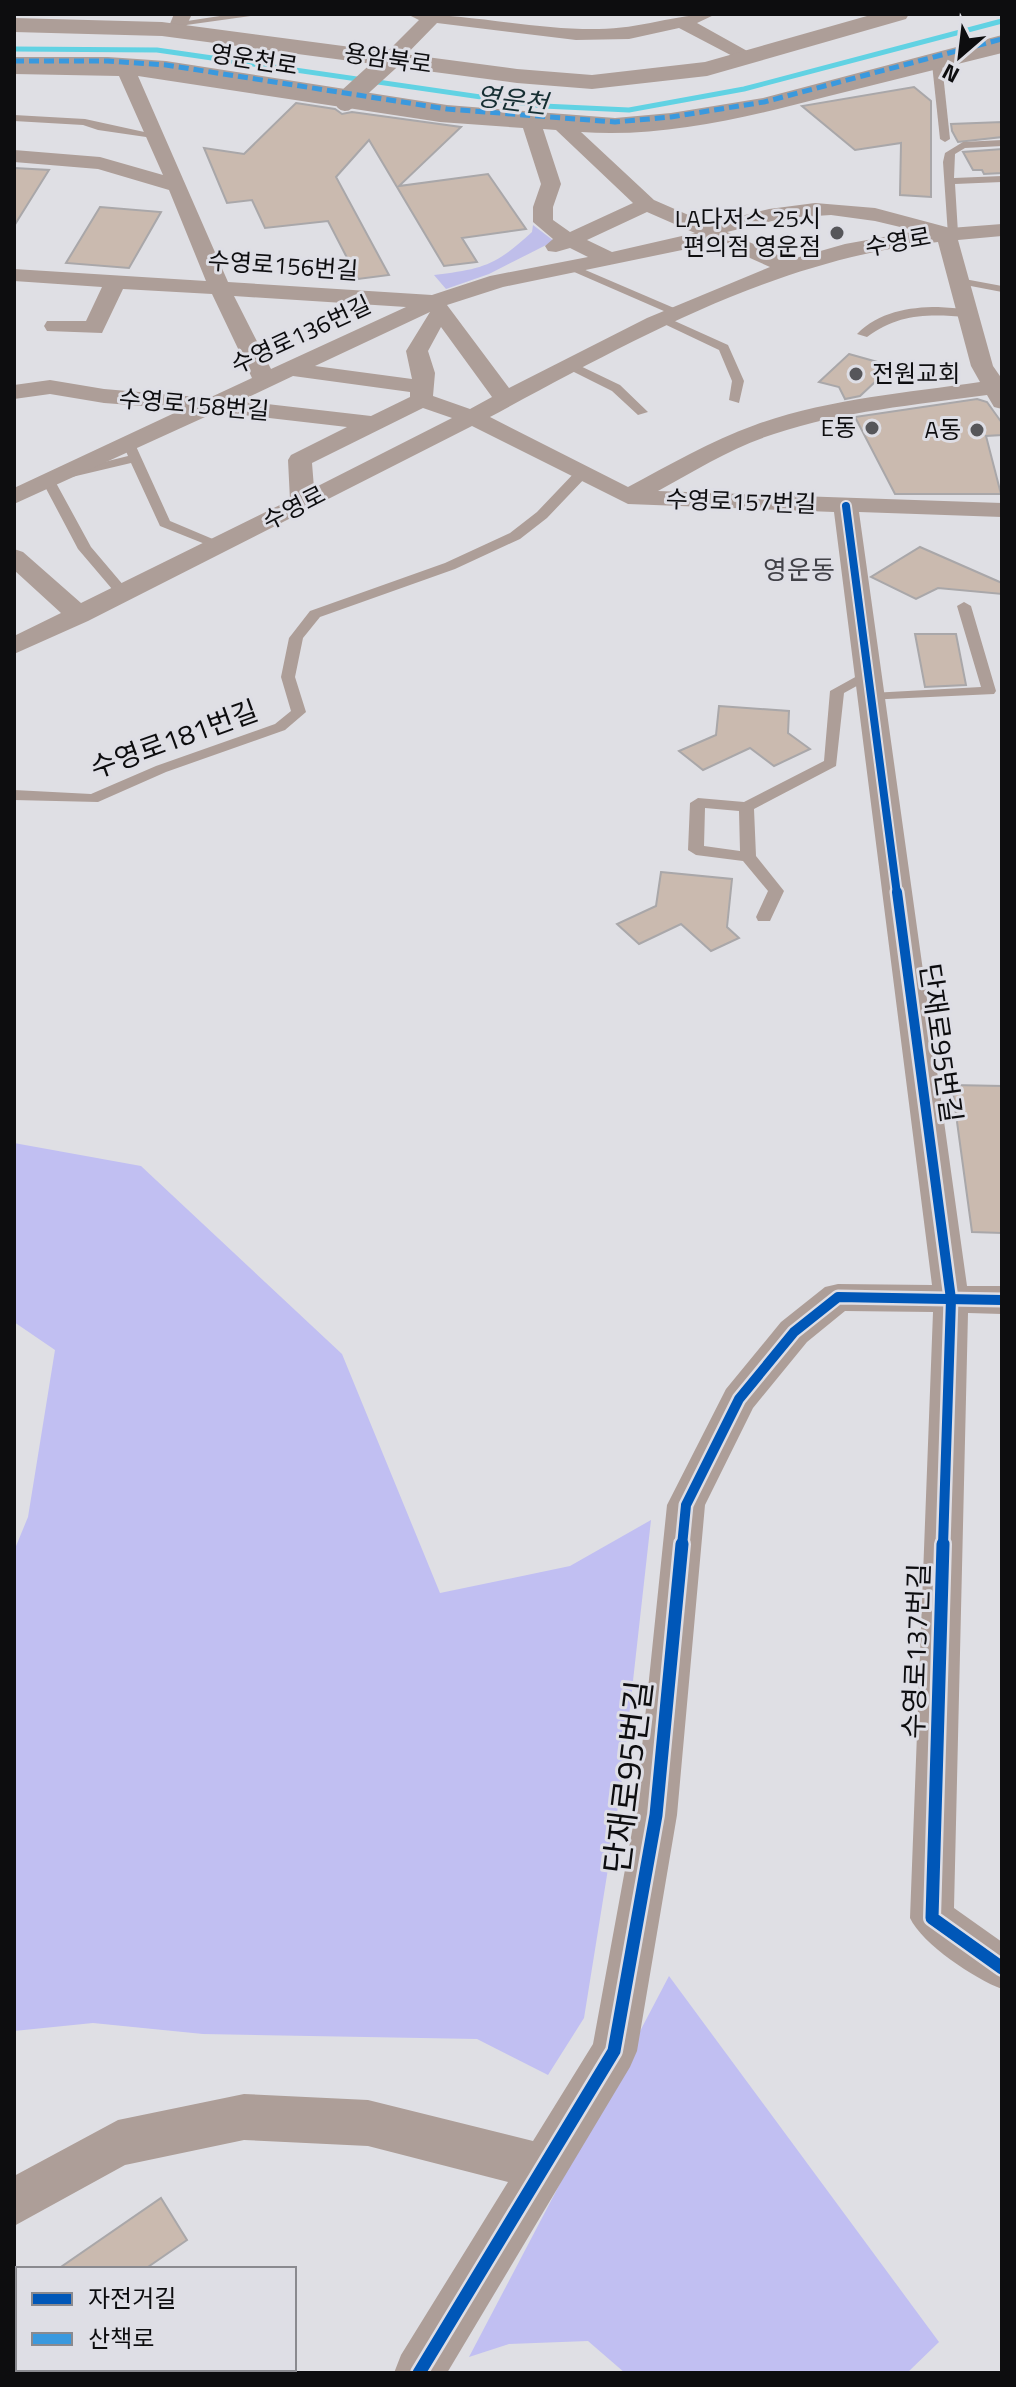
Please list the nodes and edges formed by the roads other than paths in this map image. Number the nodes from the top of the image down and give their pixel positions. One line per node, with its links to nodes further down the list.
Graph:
1 (259, 14): 6 (lane)
2 (534, 14): 9 (street)
3 (707, 14): 7 (street)
4 (898, 14): 11 (street, 용암북로)
5 (428, 15): 9 (street); 12 (street)
6 (179, 22): 8 (street, 용암북로); 12 (street, 용암북로)
7 (681, 22): 9 (street); 11 (street)
8 (14, 25)
9 (520, 29)
10 (997, 46): 13 (street); 14 (street, 영운천로); 15 (street)
11 (749, 57): 12 (street, 용암북로)
12 (391, 59): 18 (street, bridge)
13 (14, 61)
14 (937, 64): 21 (street, 영운천로); 23 (lane)
15 (1002, 65)
16 (14, 68): 17 (street, 영운천로)
17 (125, 69): 18 (street, 영운천로); 22 (street)
18 (345, 101): 20 (street, 영운천로)
19 (14, 118): 22 (lane)
20 (532, 125): 21 (street, 영운천로); 33 (street)
21 (563, 126): 29 (street)
22 (153, 135): 28 (street)
23 (945, 139)
24 (1002, 143): 27 (lane)
25 (14, 156): 28 (street)
26 (1002, 179): 27 (lane)
27 (951, 181): 32 (lane)
28 (178, 186): 41 (street)
29 (647, 204): 31 (street); 33 (street, 수영로136번길)
30 (1002, 230): 32 (street, 수영로)
31 (712, 231): 32 (street, 수영로136번길); 34 (street, 수영로136번길); 36 (street)
32 (949, 233): 36 (street, 수영로); 40 (street)
33 (569, 240): 34 (street); 39 (street, 수영로136번길)
34 (610, 259): 35 (street, 수영로136번길)
35 (569, 266): 39 (street, 수영로136번길); 45 (lane)
36 (788, 267): 45 (street, 수영로)
37 (14, 275): 38 (street, 수영로156번길)
38 (116, 281): 41 (street, 수영로156번길); 46 (street)
39 (498, 281): 43 (street, 수영로136번길)
40 (959, 281): 42 (lane); 44 (street)
41 (219, 287): 43 (street, 수영로156번길); 51 (street)
42 (1002, 289)
43 (438, 308): 50 (street, 수영로136번길); 54 (street); 55 (street)
44 (967, 313): 47 (lane); 52 (street)
45 (670, 316): 49 (street, 수영로); 56 (lane)
46 (55, 326)
47 (863, 334)
48 (42, 364): 53 (street)
49 (572, 366): 55 (street, 수영로); 58 (lane)
50 (290, 369): 51 (street, 수영로136번길); 54 (street)
51 (265, 381): 57 (street, 수영로136번길)
52 (997, 383): 65 (street)
53 (22, 391): 57 (street, 수영로158번길)
54 (421, 393): 59 (street); 60 (street)
55 (506, 400): 59 (street, 수영로)
56 (735, 400)
57 (214, 405): 60 (street, 수영로158번길); 61 (street, 수영로136번길)
58 (642, 412)
59 (472, 417): 62 (street, 수영로157번길); 66 (street, 수영로)
60 (374, 423): 66 (street)
61 (132, 451): 63 (street, 수영로136번길); 69 (lane)
62 (582, 473): 65 (street, 수영로157번길); 76 (lane, 수영로181번길)
63 (51, 480): 64 (street, 수영로136번길); 71 (lane)
64 (14, 497)
65 (628, 497): 67 (street, 수영로157번길)
66 (303, 504): 69 (street, 수영로)
67 (846, 506): 68 (street, 수영로157번길); 75 (street, 단재로95번길)
68 (1002, 510)
69 (220, 545): 71 (street, 수영로)
70 (14, 557): 73 (street)
71 (123, 593): 73 (street, 수영로)
72 (964, 606): 75 (lane)
73 (79, 615): 74 (street, 수영로)
74 (14, 646)
75 (870, 686): 77 (lane); 80 (street, 단재로95번길)
76 (14, 795)
77 (746, 807): 78 (lane); 78 (lane)
78 (748, 857): 79 (lane)
79 (764, 917)
80 (951, 1299): 81 (street, 단재로95번길); 82 (street, 수영로137번길); 83 (street, 단재로95번길)
81 (1002, 1300)
82 (1002, 1968)
83 (544, 2167): 84 (street); 85 (street, 단재로95번길)
84 (14, 2202)
85 (419, 2373)

